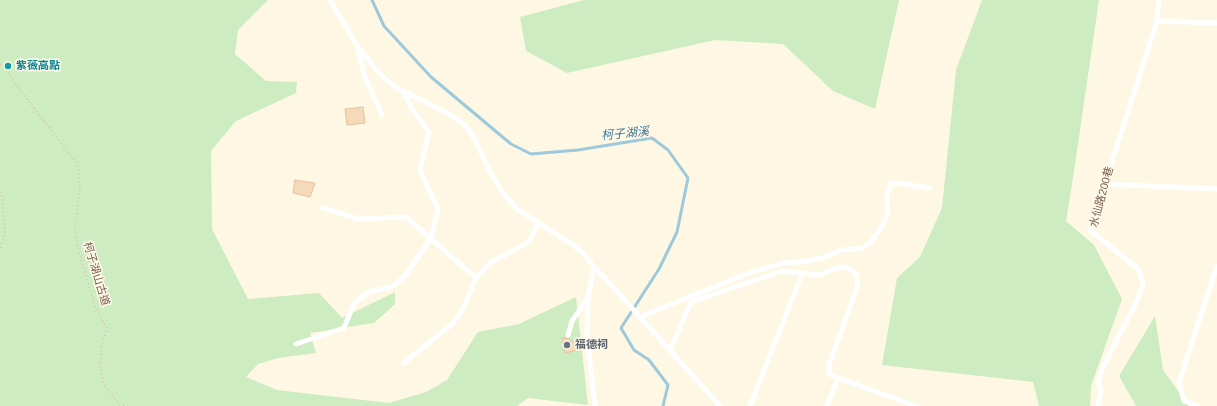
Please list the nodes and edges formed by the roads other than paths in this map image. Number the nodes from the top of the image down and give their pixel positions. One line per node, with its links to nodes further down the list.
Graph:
1 (330, 0): 5 (lane)
2 (1159, 0): 3 (lane, 水仙路200巷)
3 (1157, 21): 4 (lane); 8 (lane, 水仙路200巷)
4 (1217, 23)
5 (358, 47): 6 (lane); 7 (lane)
6 (403, 92): 12 (lane); 13 (lane)
7 (382, 115)
8 (1104, 184): 10 (lane); 30 (lane, 水仙路200巷)
9 (930, 188): 19 (lane)
10 (1217, 188)
11 (323, 208): 13 (lane)
12 (538, 223): 15 (lane); 17 (lane)
13 (431, 238): 17 (lane); 21 (lane)
14 (1217, 266): 31 (lane)
15 (594, 267): 18 (lane); 19 (lane)
16 (802, 274): 22 (lane); 24 (lane); 27 (lane)
17 (476, 278): 23 (lane)
18 (588, 298): 20 (lane); 25 (lane)
19 (640, 317): 22 (lane)
20 (568, 334)
21 (296, 344)
22 (670, 350): 26 (lane)
23 (404, 363)
24 (838, 378): 28 (lane); 29 (lane)
25 (595, 406)
26 (720, 406)
27 (750, 406)
28 (827, 406)
29 (916, 406)
30 (1098, 406)
31 (1198, 406)

